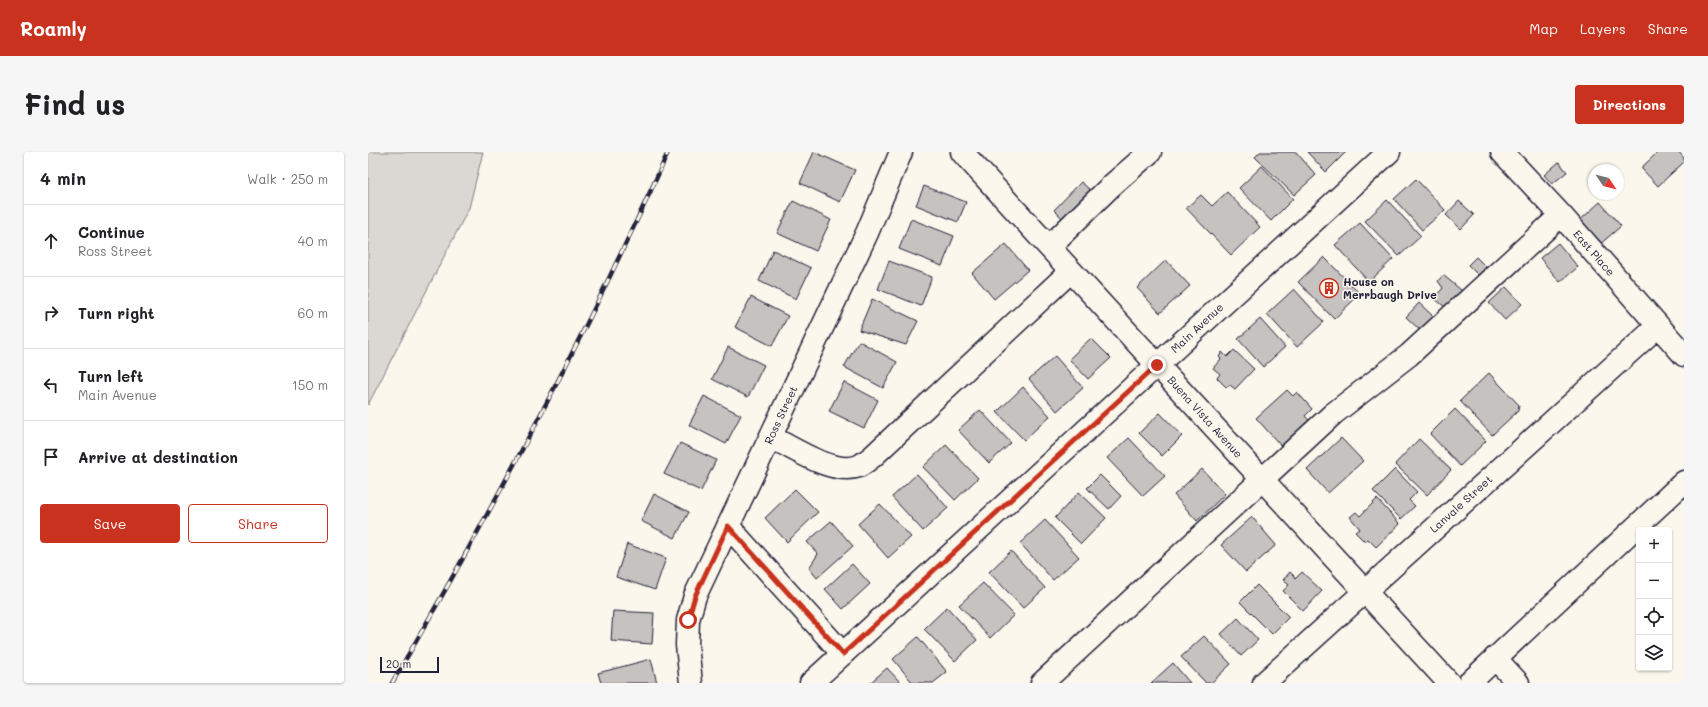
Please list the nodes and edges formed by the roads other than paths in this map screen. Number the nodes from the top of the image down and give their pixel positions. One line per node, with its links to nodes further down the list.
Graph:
1 (901, 152): 12 (street, Ross Street)
2 (962, 152): 7 (street, Buena Vista Avenue)
3 (1150, 152): 7 (street)
4 (1389, 152): 11 (street, Main Avenue)
5 (1502, 152): 6 (street, East Place)
6 (1561, 215): 9 (street, East Place); 13 (street)
7 (1049, 247): 8 (street, Buena Vista Avenue)
8 (1071, 271): 11 (street, Buena Vista Avenue); 12 (street)
9 (1658, 326): 10 (street, East Place); 16 (street, Lanvale Street)
10 (1684, 355)
11 (1157, 365): 13 (street, Buena Vista Avenue); 17 (street, Main Avenue)
12 (771, 437): 15 (street, Ross Street)
13 (1262, 479): 16 (street, Buena Vista Avenue); 21 (street)
14 (1684, 482): 18 (street)
15 (728, 526): 17 (street); 19 (street, Ross Street)
16 (1364, 591): 22 (street, Lanvale Street); 23 (street, Buena Vista Avenue)
17 (843, 654): 20 (street, Main Avenue)
18 (1496, 658): 24 (street); 25 (street)
19 (691, 683)
20 (811, 683)
21 (1042, 683)
22 (1264, 683)
23 (1449, 683)
24 (1469, 683)
25 (1518, 683)

